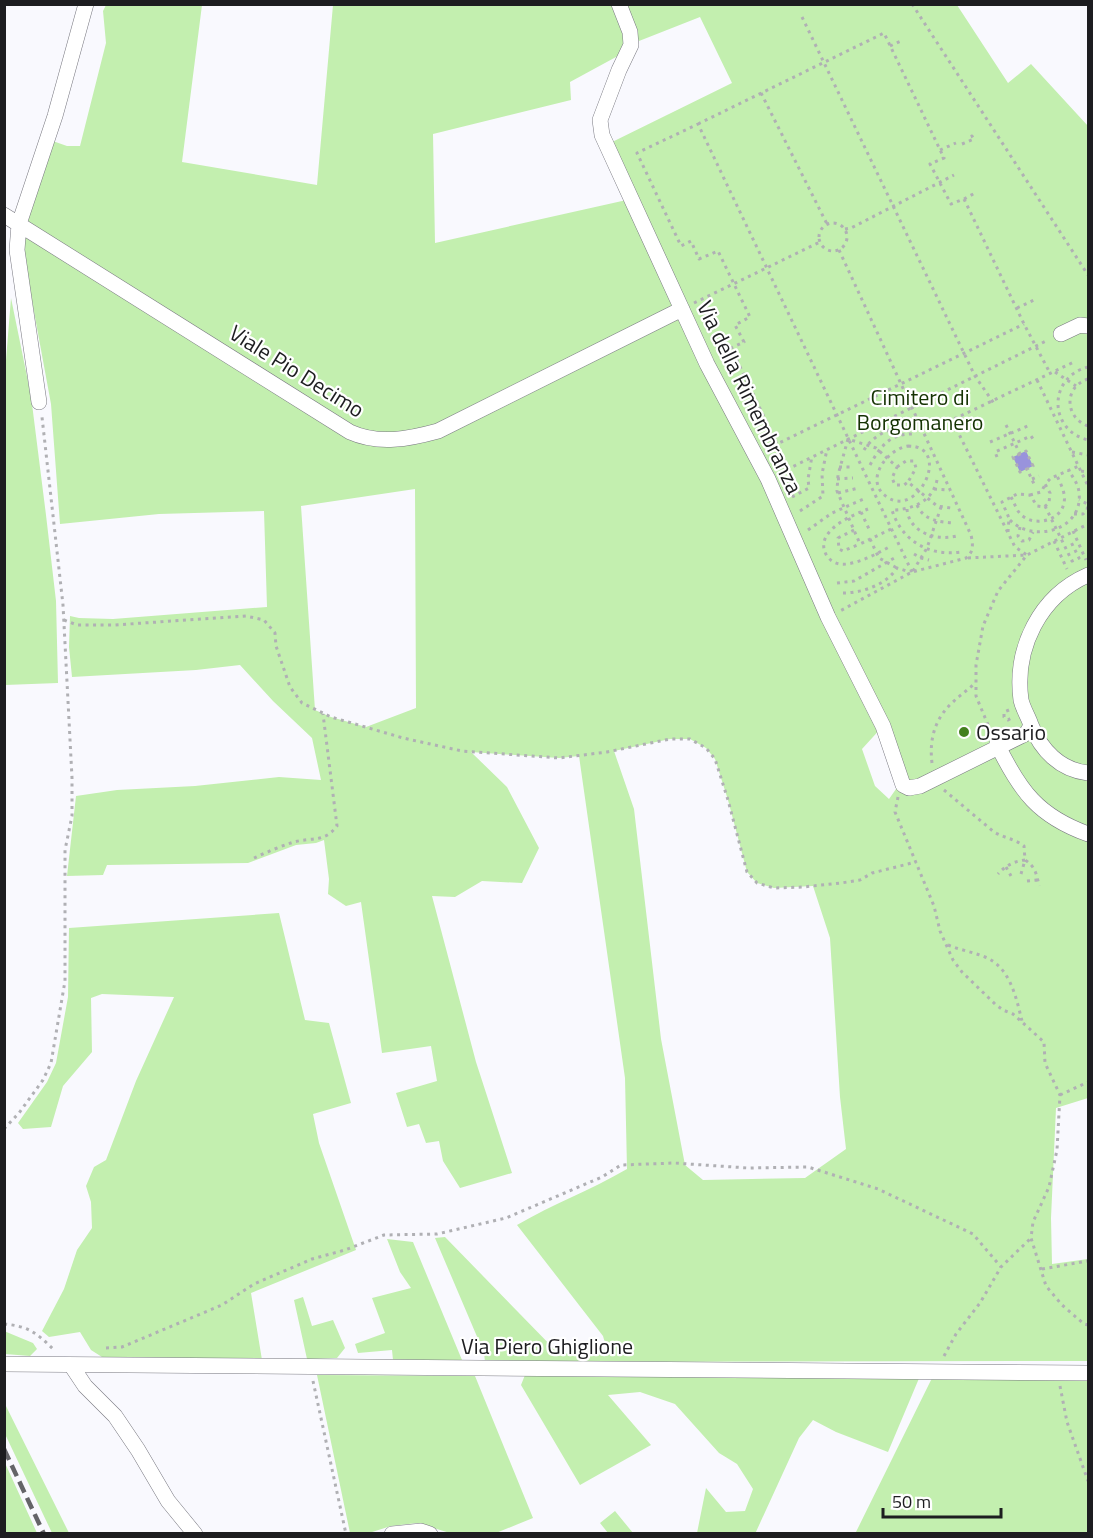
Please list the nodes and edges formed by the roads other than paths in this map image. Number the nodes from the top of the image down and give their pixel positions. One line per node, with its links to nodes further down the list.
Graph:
1 (86, 4): 4 (street)
2 (619, 4): 5 (street, Via della Rimembranza)
3 (4, 215): 4 (street, Viale Pio Decimo)
4 (19, 224): 5 (street, Viale Pio Decimo); 8 (street)
5 (682, 309): 11 (street, Via della Rimembranza)
6 (1089, 326): 7 (street)
7 (1061, 334)
8 (39, 402)
9 (1089, 575): 10 (street)
10 (1030, 725): 11 (street); 12 (street)
11 (998, 746): 13 (street)
12 (1089, 773)
13 (1089, 834)
14 (4, 1364): 15 (street, Via Piero Ghiglione)
15 (71, 1365): 16 (street, Via Piero Ghiglione); 17 (street)
16 (1089, 1373)
17 (195, 1533)
18 (392, 1533): 19 (street)
19 (430, 1533)

